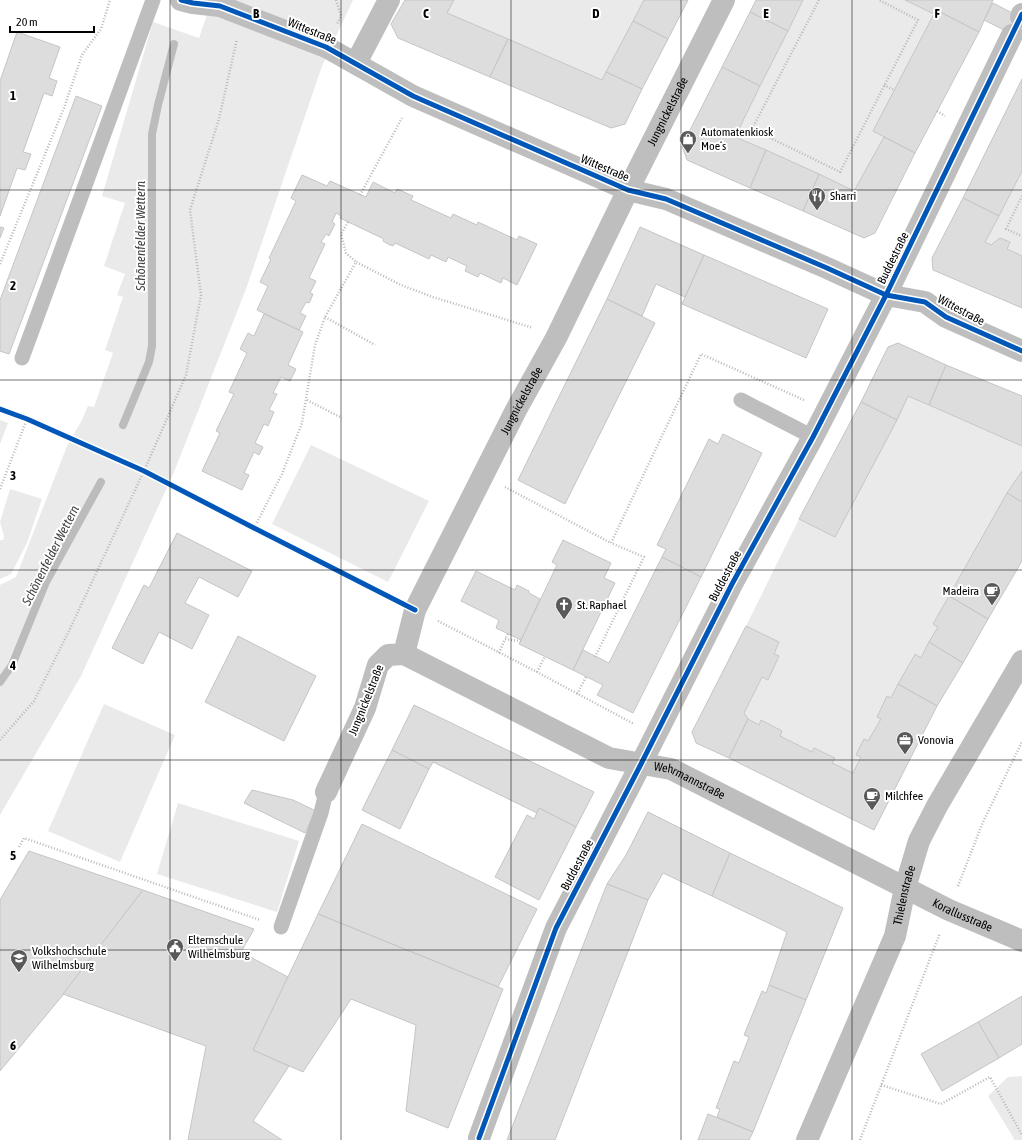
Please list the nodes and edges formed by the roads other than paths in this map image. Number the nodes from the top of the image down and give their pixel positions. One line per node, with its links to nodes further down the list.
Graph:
1 (153, 0): 10 (lane)
2 (181, 0): 6 (street, Wittestraße)
3 (389, 0): 6 (street)
4 (724, 0): 7 (street, Jungnickelstraße)
5 (1018, 22): 8 (street, Buddestraße)
6 (356, 63): 7 (street, Wittestraße)
7 (628, 190): 8 (street, Wittestraße); 13 (street, Jungnickelstraße)
8 (886, 296): 9 (street, Wittestraße); 12 (street, Buddestraße)
9 (1022, 351)
10 (22, 358)
11 (741, 400): 12 (lane)
12 (813, 437): 15 (street, Buddestraße)
13 (404, 654): 15 (street, Wehrmannstraße); 16 (street, Jungnickelstraße)
14 (1022, 661): 17 (street, Thielenstraße)
15 (641, 764): 17 (street, Wehrmannstraße); 20 (street, Buddestraße)
16 (326, 792): 18 (lane)
17 (905, 888): 19 (street, Korallusstraße); 21 (street, Thielenstraße)
18 (281, 927)
19 (1022, 941)
20 (479, 1138)
21 (807, 1140)

